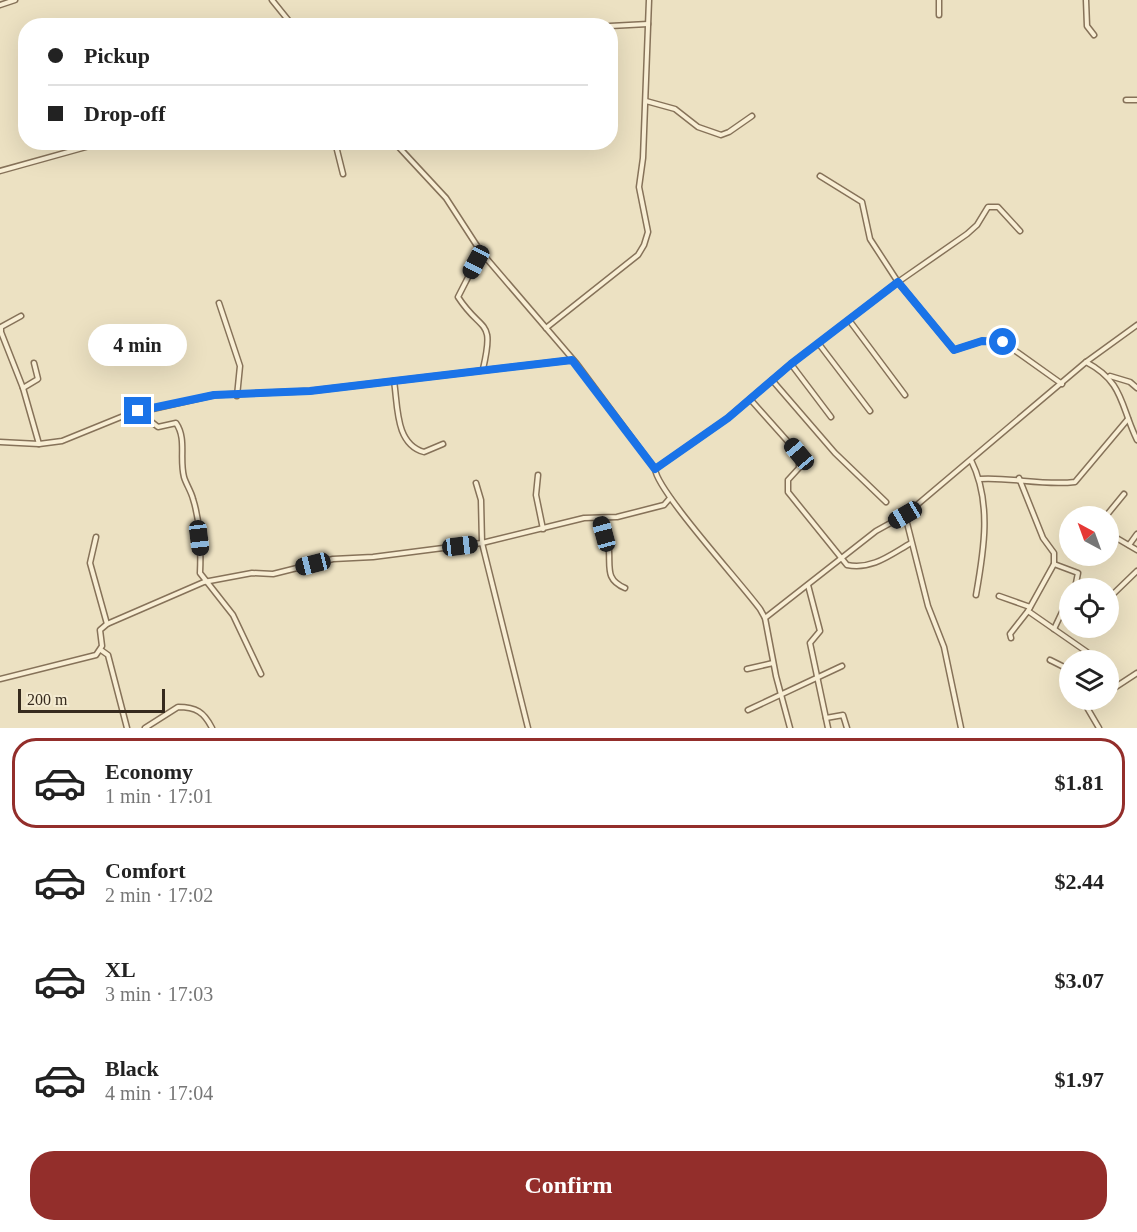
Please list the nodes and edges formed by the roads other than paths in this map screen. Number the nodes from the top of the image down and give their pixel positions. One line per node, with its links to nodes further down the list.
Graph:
1 (15, 0): 6 (street)
2 (272, 0): 8 (street)
3 (649, 0): 9 (street)
4 (939, 0): 7 (street)
5 (1086, 0): 11 (street)
6 (0, 4)
7 (939, 15)
8 (287, 18)
9 (648, 24): 10 (street); 14 (street)
10 (618, 26)
11 (1094, 35)
12 (1126, 100): 13 (street)
13 (1137, 100)
14 (646, 101): 15 (street); 29 (street)
15 (752, 116)
16 (75, 150): 19 (street)
17 (336, 150): 20 (street)
18 (401, 150): 23 (street)
19 (0, 171)
20 (343, 174)
21 (820, 176): 24 (street)
22 (1020, 231): 24 (street)
23 (482, 252): 29 (street); 35 (street)
24 (898, 282): 27 (street); 39 (street)
25 (219, 303): 43 (street)
26 (21, 316): 40 (street)
27 (849, 320): 30 (street); 42 (street)
28 (1137, 325): 32 (street)
29 (546, 328): 31 (street)
30 (819, 344): 34 (street); 46 (street)
31 (572, 360): 35 (street); 55 (street)
32 (1086, 362): 36 (street); 39 (street)
33 (34, 363): 40 (street)
34 (791, 364): 37 (street); 47 (street)
35 (483, 369): 38 (street)
36 (1106, 375): 41 (street); 48 (street)
37 (772, 380): 44 (street); 62 (street)
38 (394, 381): 43 (street); 53 (street)
39 (1062, 384): 54 (street)
40 (23, 388): 52 (street)
41 (1137, 388)
42 (905, 395)
43 (237, 396): 45 (street)
44 (750, 399): 55 (street); 74 (street)
45 (138, 411): 52 (street); 78 (street)
46 (870, 411)
47 (831, 417)
48 (1128, 419): 49 (street); 57 (street)
49 (1136, 434): 50 (street)
50 (1137, 440)
51 (0, 442): 52 (street)
52 (39, 444)
53 (443, 444)
54 (971, 460): 58 (street); 64 (street)
55 (655, 469): 61 (street)
56 (538, 475): 66 (street)
57 (1019, 478): 58 (street); 75 (street)
58 (980, 479): 82 (street)
59 (476, 483): 70 (street)
60 (1124, 494): 63 (street)
61 (670, 498): 65 (street); 85 (street)
62 (886, 502)
63 (1114, 506)
64 (905, 515): 71 (street); 74 (street)
65 (600, 518): 66 (street); 80 (street)
66 (543, 529): 70 (street)
67 (1137, 534): 72 (street)
68 (96, 537): 87 (street)
69 (1119, 539): 72 (street)
70 (482, 543): 78 (street); 109 (street)
71 (911, 543): 74 (street); 113 (street)
72 (1129, 545): 73 (street)
73 (1137, 550)
74 (842, 558): 79 (street)
75 (1054, 564): 77 (street); 84 (street)
76 (1137, 571): 81 (street)
77 (1077, 578)
78 (204, 582): 87 (street); 98 (street)
79 (808, 585): 85 (street); 99 (street)
80 (625, 588)
81 (1119, 588)
82 (976, 595)
83 (999, 596): 84 (street)
84 (1029, 609): 88 (street); 89 (street)
85 (765, 618): 93 (street)
86 (1059, 618): 88 (street)
87 (107, 624): 90 (street)
88 (1054, 629): 91 (street)
89 (1011, 638)
90 (101, 650): 100 (street); 106 (street)
91 (1084, 650)
92 (1050, 660): 94 (street)
93 (773, 663): 96 (street); 102 (street)
94 (1059, 664)
95 (842, 666): 99 (street)
96 (747, 669)
97 (1137, 673): 101 (street)
98 (261, 674)
99 (818, 677): 102 (street); 105 (street)
100 (0, 679)
101 (1119, 685)
102 (781, 697): 103 (street); 110 (street)
103 (748, 710)
104 (1088, 710): 114 (street)
105 (826, 718): 111 (street); 112 (street)
106 (127, 728)
107 (145, 728): 108 (street)
108 (212, 728)
109 (528, 728)
110 (790, 728)
111 (828, 728)
112 (847, 728)
113 (961, 728)
114 (1099, 728)

